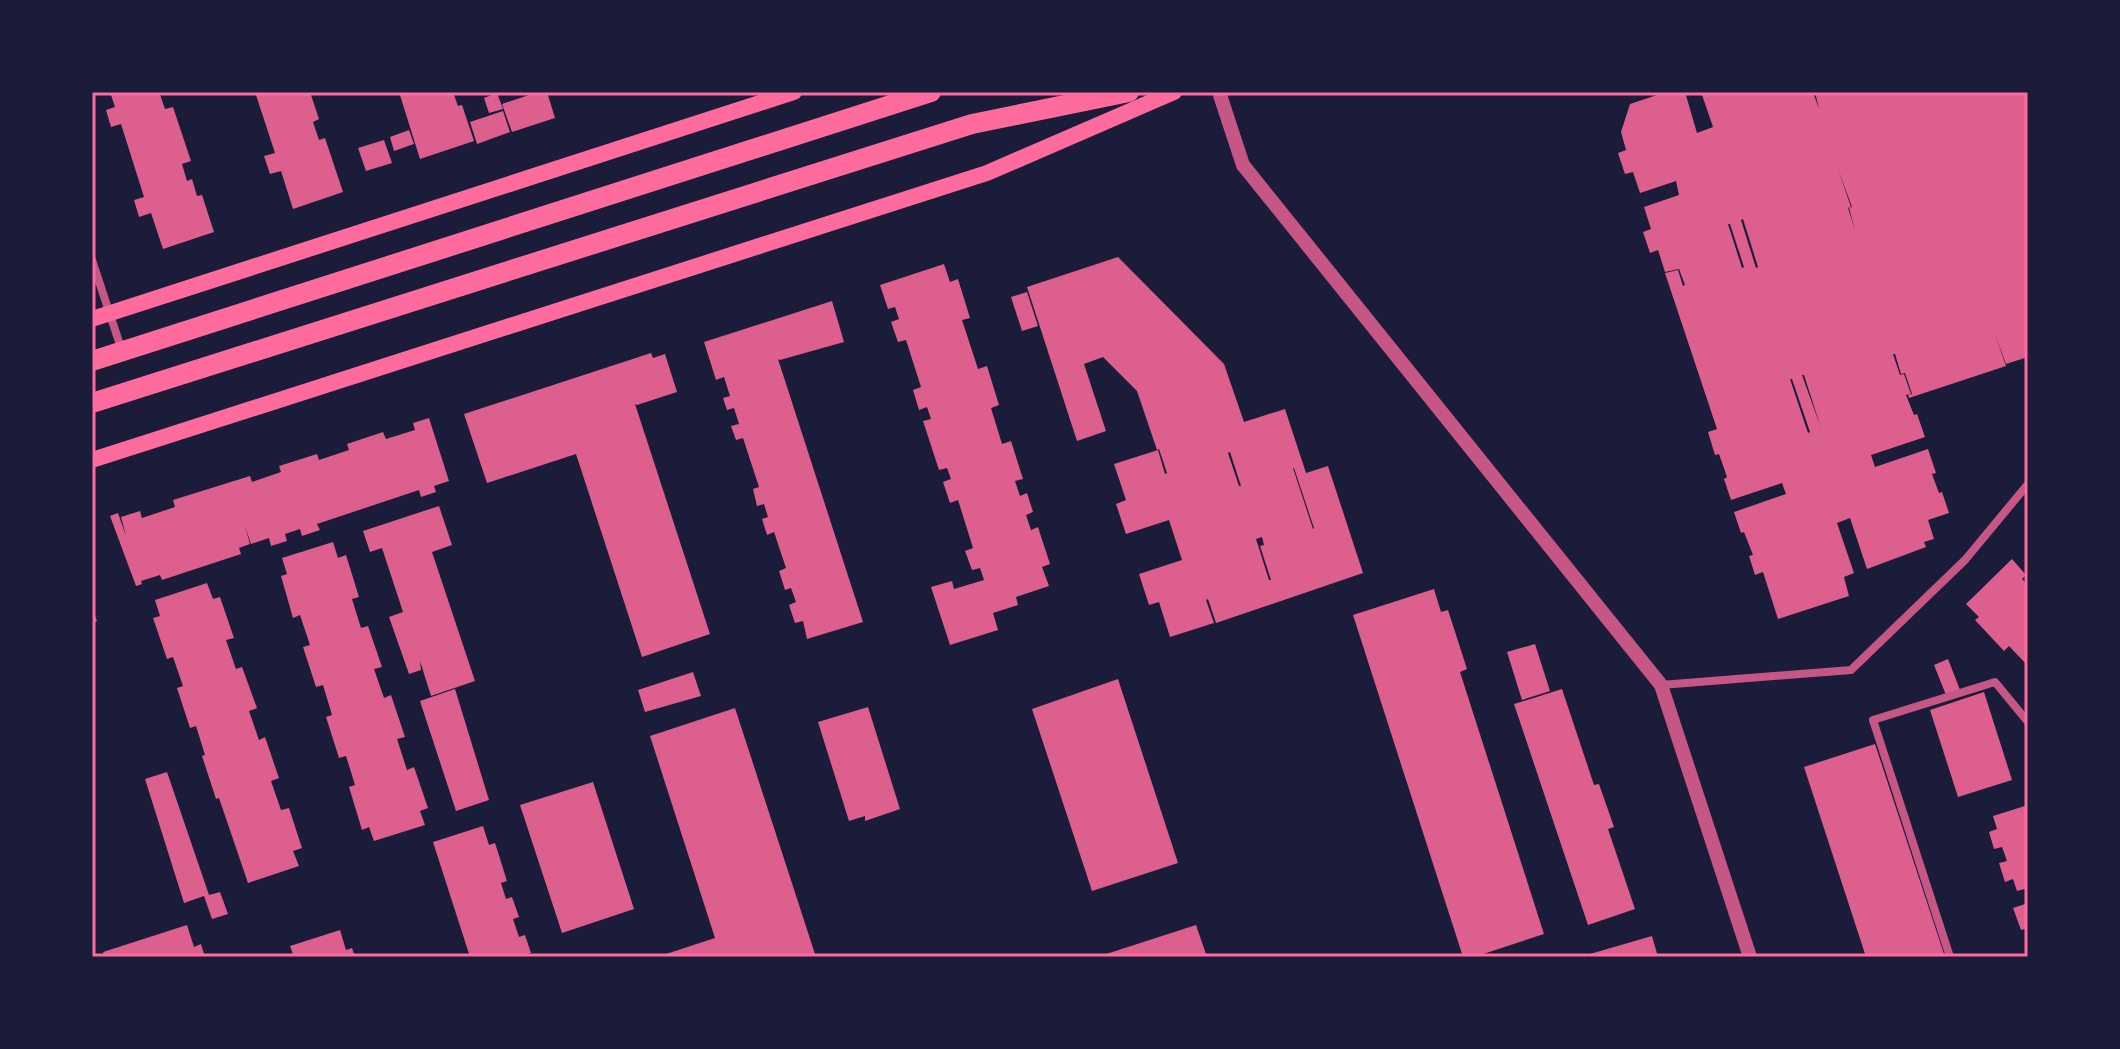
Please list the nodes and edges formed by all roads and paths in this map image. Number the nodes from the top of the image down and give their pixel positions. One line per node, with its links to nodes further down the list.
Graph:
1 (794, 92): 7 (main road)
2 (931, 92): 9 (main road)
3 (1129, 92): 11 (main road)
4 (1174, 92): 12 (main road)
5 (1219, 92): 14 (street)
6 (92, 260): 7 (street)
7 (110, 313): 8 (main road); 9 (street)
8 (92, 319)
9 (122, 351): 10 (main road)
10 (92, 361)
11 (92, 403)
12 (92, 460)
13 (2028, 484): 14 (street)
14 (1661, 685): 16 (street)
15 (2028, 722): 17 (street)
16 (1750, 957)
17 (1950, 957)

